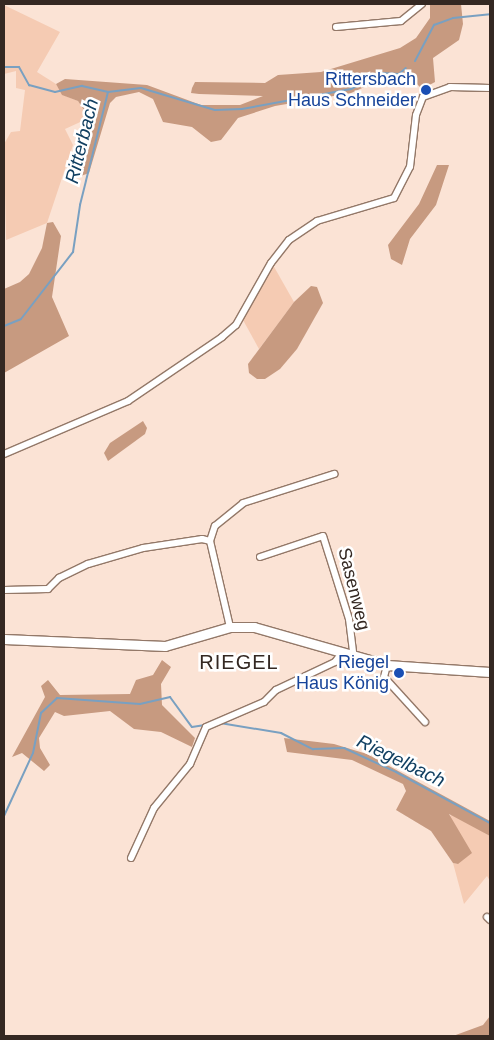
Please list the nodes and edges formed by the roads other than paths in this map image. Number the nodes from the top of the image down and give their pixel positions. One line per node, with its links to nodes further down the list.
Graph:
1 (422, 4): 2 (street)
2 (336, 27)
3 (490, 88): 4 (street)
4 (4, 454)
5 (334, 474): 6 (street)
6 (210, 541): 8 (street); 9 (street)
7 (260, 556): 12 (street, Sasenweg)
8 (4, 590)
9 (230, 627): 10 (street); 11 (street)
10 (4, 639)
11 (341, 654): 12 (street); 16 (street)
12 (354, 658): 13 (street)
13 (387, 665): 14 (street); 15 (street)
14 (490, 672)
15 (425, 722)
16 (131, 858)

